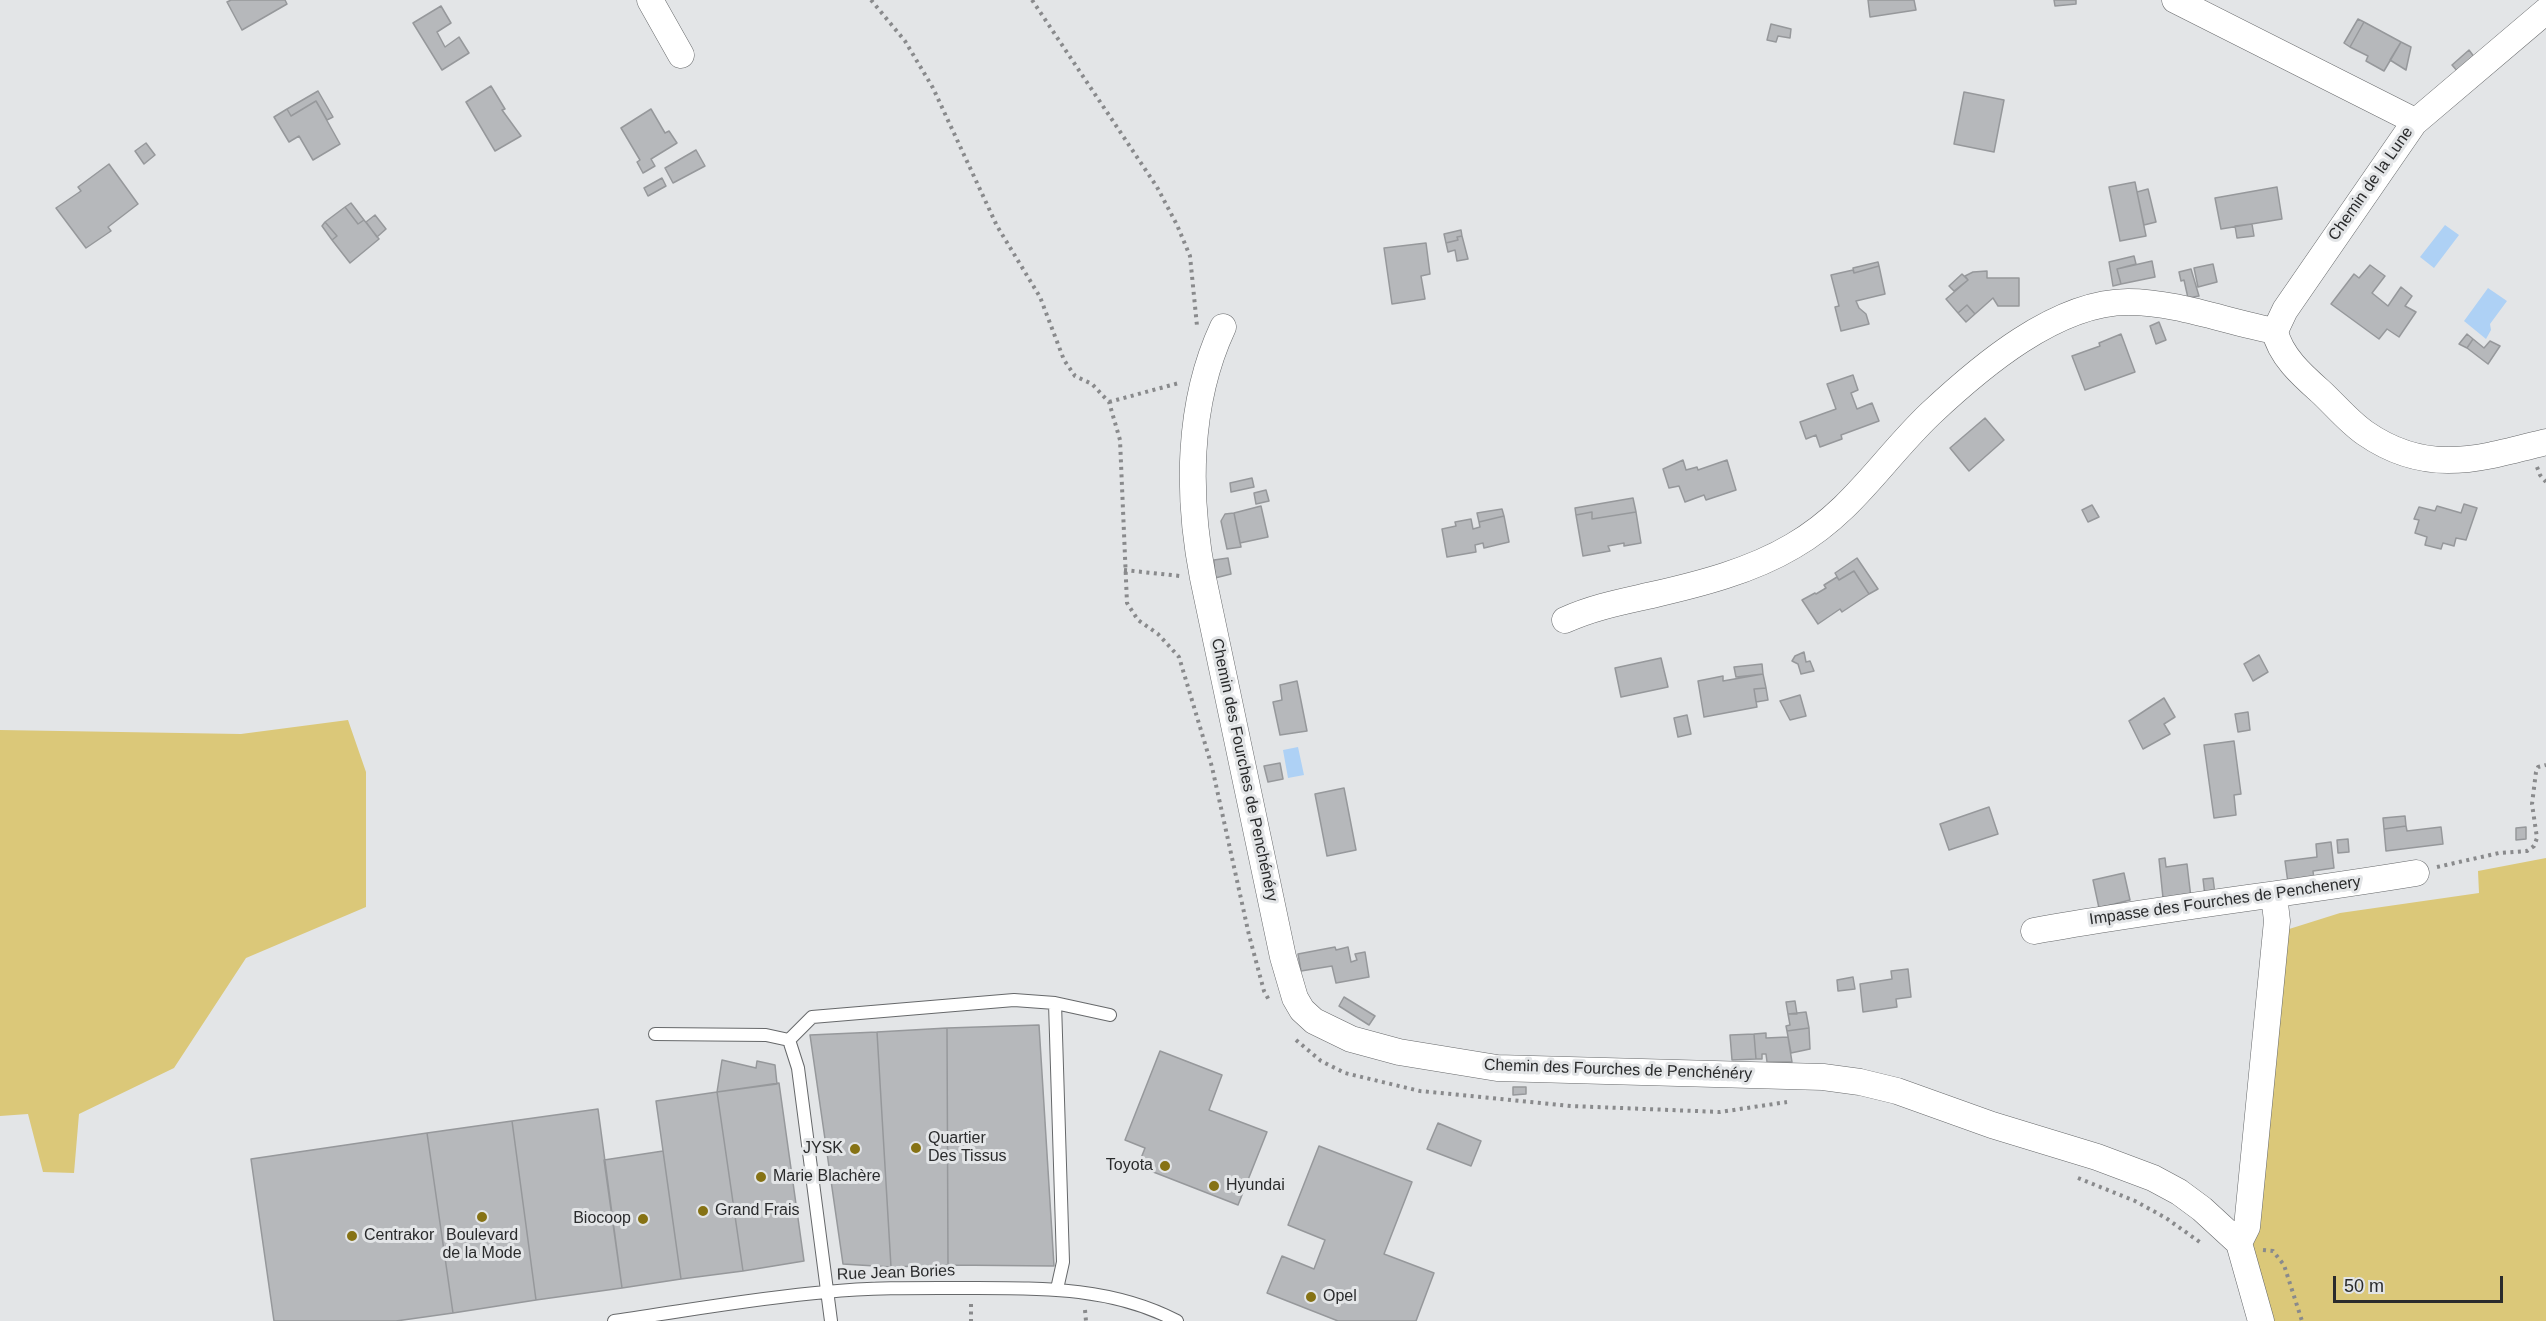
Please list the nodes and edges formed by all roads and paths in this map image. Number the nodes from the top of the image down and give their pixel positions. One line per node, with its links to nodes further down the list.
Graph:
1 (650, 0): 6 (street)
2 (871, 0): 12 (path)
3 (1032, 0): 10 (path)
4 (2175, 0): 7 (street)
5 (2546, 11): 7 (street, Chemin de la Lune)
6 (681, 55)
7 (2414, 123): 9 (street, Chemin de la Lune)
8 (1223, 327): 11 (street, Chemin des Fourches de Penchénéry)
9 (2275, 331): 13 (street); 16 (street)
10 (1198, 333)
11 (1204, 376): 12 (path); 15 (street, Chemin des Fourches de Penchénéry)
12 (1109, 402): 14 (path)
13 (2546, 442)
14 (1124, 570): 15 (path); 22 (path)
15 (1203, 578): 30 (street, Chemin des Fourches de Penchénéry)
16 (1565, 620)
17 (2546, 765): 18 (path)
18 (2416, 873): 19 (street, Impasse des Fourches de Penchenery)
19 (2274, 894): 20 (street, Impasse des Fourches de Penchenery); 30 (street)
20 (2034, 931)
21 (1055, 1003): 23 (lane); 25 (lane); 31 (lane)
22 (1275, 1012)
23 (1110, 1015)
24 (655, 1034): 25 (lane)
25 (789, 1040): 32 (lane)
26 (1296, 1040): 27 (path)
27 (1794, 1101)
28 (2070, 1175): 29 (path)
29 (2205, 1247)
30 (2240, 1250): 36 (street); 37 (path)
31 (1057, 1289): 32 (lane, Rue Jean Bories); 35 (lane, Rue Jean Bories)
32 (827, 1292): 33 (lane, Rue Jean Bories); 34 (lane)
33 (614, 1321)
34 (831, 1321)
35 (1177, 1321)
36 (2260, 1321)
37 (2302, 1321)

